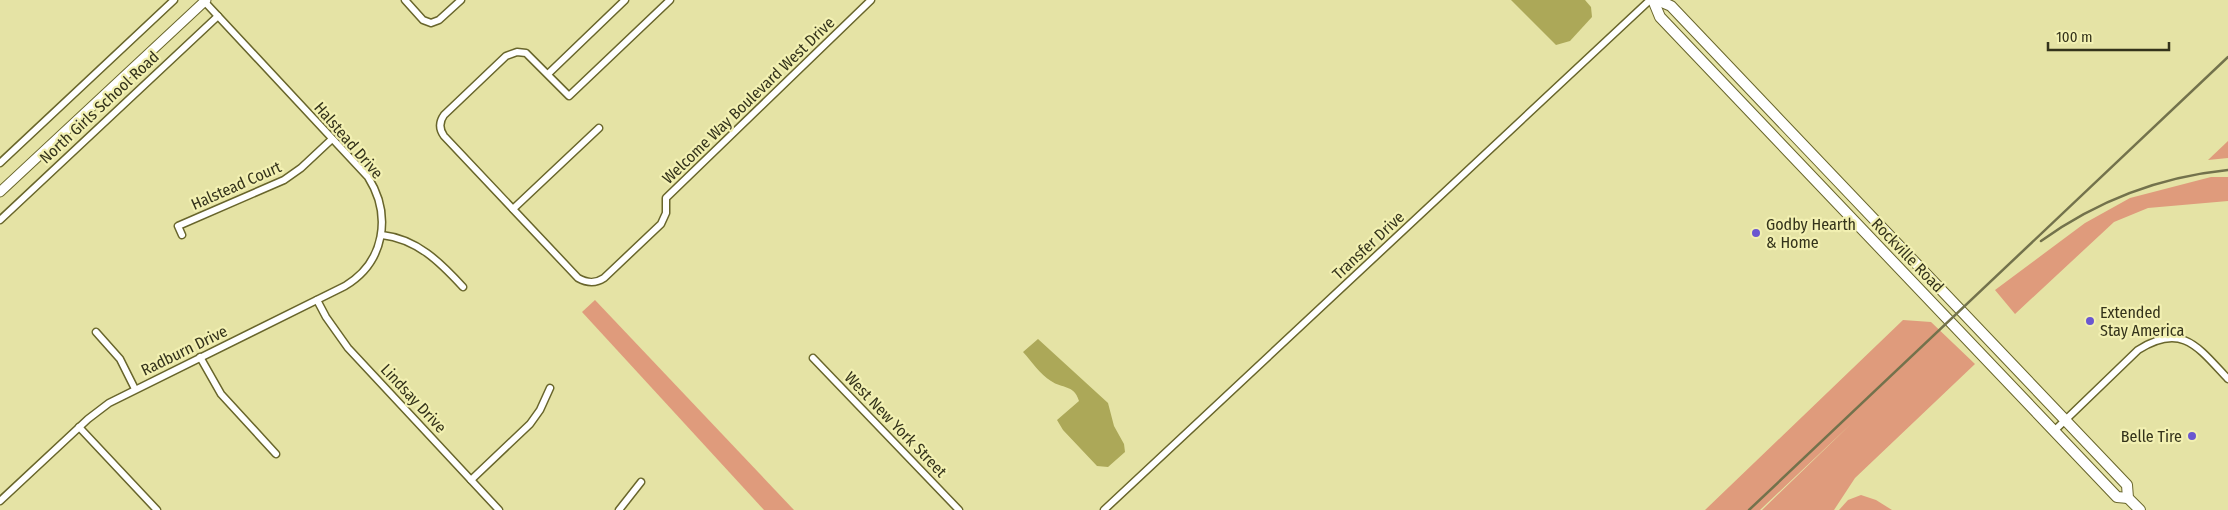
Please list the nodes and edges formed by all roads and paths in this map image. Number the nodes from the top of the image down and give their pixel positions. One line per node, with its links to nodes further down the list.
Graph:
1 (174, 0): 14 (street, North Girls School Road)
2 (204, 0): 10 (street, Halstead Drive); 15 (main road, North Girls School Road)
3 (405, 0): 4 (street)
4 (461, 0)
5 (625, 0): 11 (street)
6 (871, 0): 16 (street, Welcome Way Boulevard West Drive)
7 (1652, 0): 30 (main road, Rockville Road); 40 (street, Transfer Drive)
8 (1658, 0): 28 (main road, Rockville Road)
9 (666, 1): 11 (street)
10 (218, 16): 13 (street, Halstead Drive); 17 (street, North Girls School Road)
11 (548, 74): 16 (street)
12 (599, 128): 16 (street)
13 (332, 139): 18 (street, Halstead Drive); 19 (street, Halstead Court)
14 (0, 163)
15 (0, 192)
16 (513, 209)
17 (0, 220)
18 (382, 234): 20 (street); 21 (street, Radburn Drive)
19 (182, 235)
20 (463, 287)
21 (317, 300): 23 (street, Radburn Drive); 32 (street, Lindsay Drive)
22 (96, 332): 27 (street)
23 (200, 358): 27 (street, Radburn Drive); 31 (street)
24 (813, 358): 39 (street, West New York Street)
25 (2228, 379): 28 (street)
26 (550, 388): 32 (street)
27 (135, 389): 29 (street, Radburn Drive)
28 (2066, 420): 30 (street); 34 (main road, Rockville Road)
29 (80, 427): 35 (street, Radburn Drive); 36 (street)
30 (2054, 431): 34 (main road, Rockville Road)
31 (276, 454)
32 (471, 480): 37 (street, Lindsay Drive)
33 (641, 482): 38 (street)
34 (2128, 498): 41 (main road, Rockville Road)
35 (0, 502)
36 (157, 510)
37 (499, 510)
38 (618, 510)
39 (959, 510)
40 (1104, 510)
41 (2140, 510)

